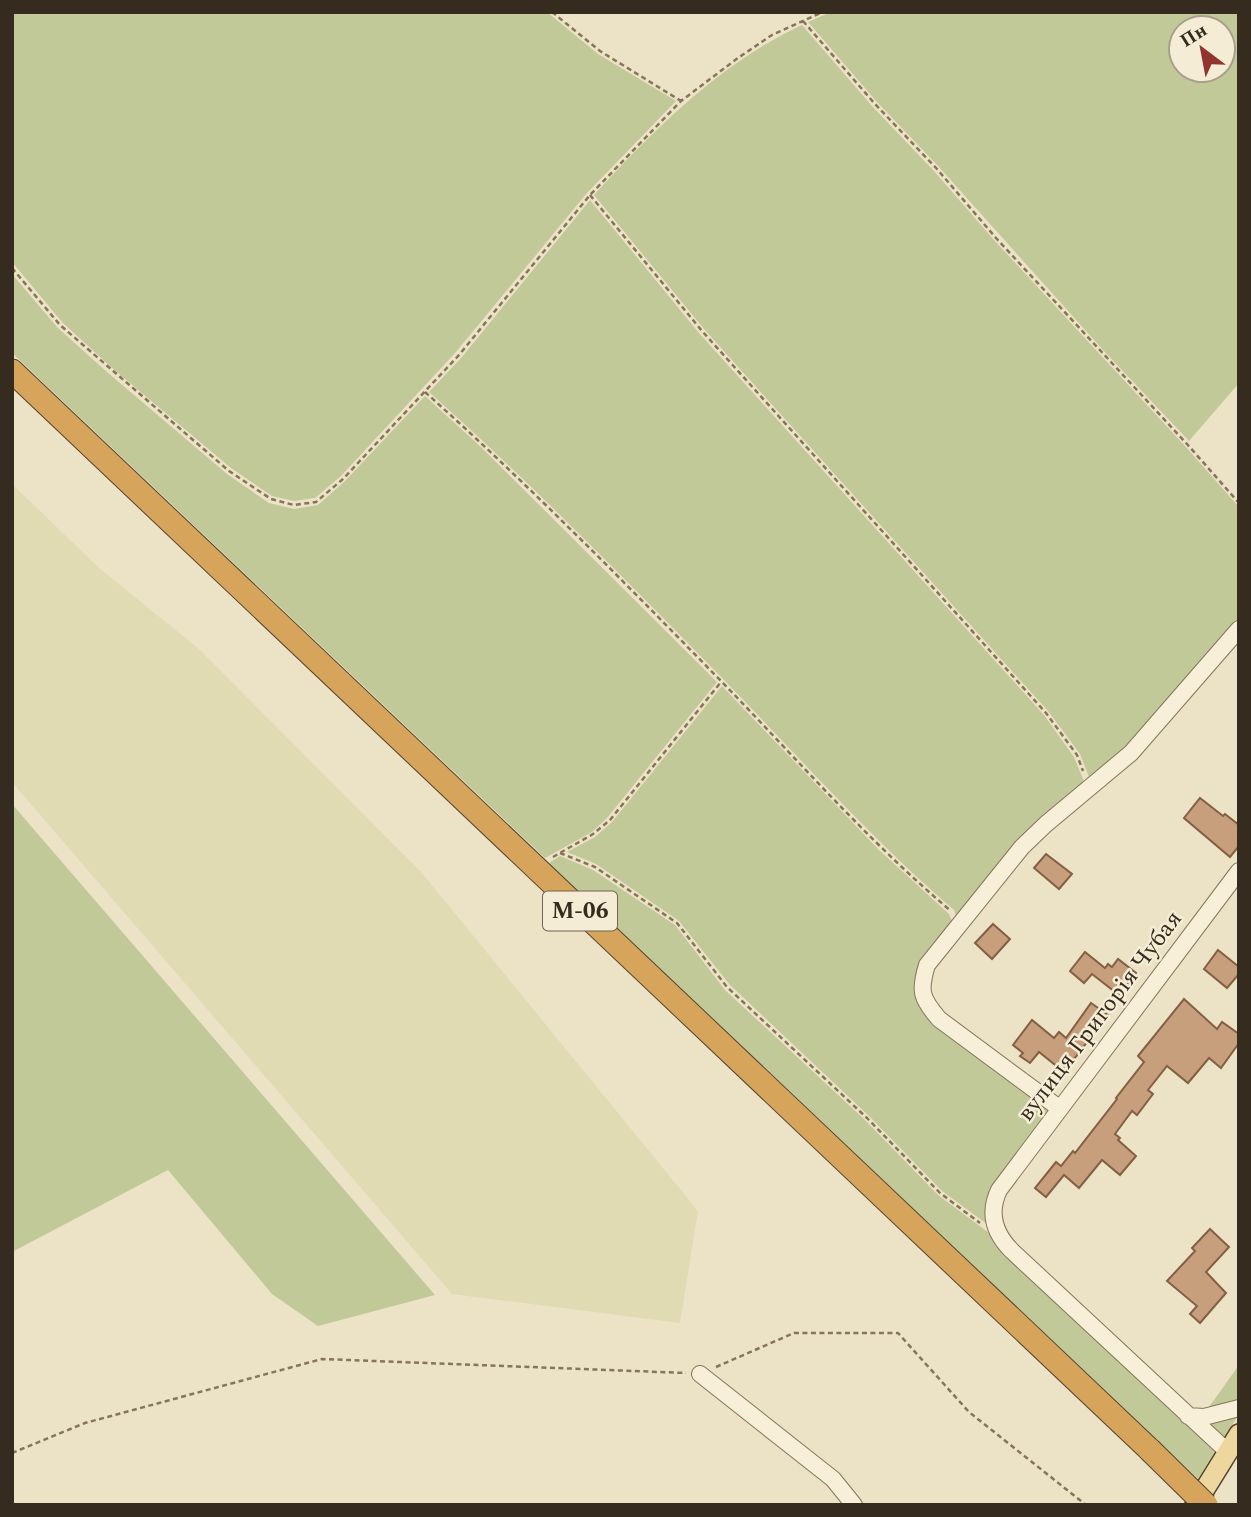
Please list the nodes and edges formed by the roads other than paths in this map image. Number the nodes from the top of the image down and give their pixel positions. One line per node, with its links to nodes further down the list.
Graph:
1 (12, 370): 12 (highway, М-06, bridge)
2 (1239, 629): 4 (street)
3 (1239, 871): 4 (street, вулиця Григорія Чубая)
4 (1059, 1108): 7 (street, вулиця Григорія Чубая)
5 (700, 1374): 10 (street)
6 (1239, 1408): 7 (street)
7 (1188, 1416): 9 (street)
8 (1239, 1434): 9 (main road)
9 (1228, 1452): 11 (main road)
10 (854, 1505)
11 (1195, 1505)
12 (1206, 1505)

